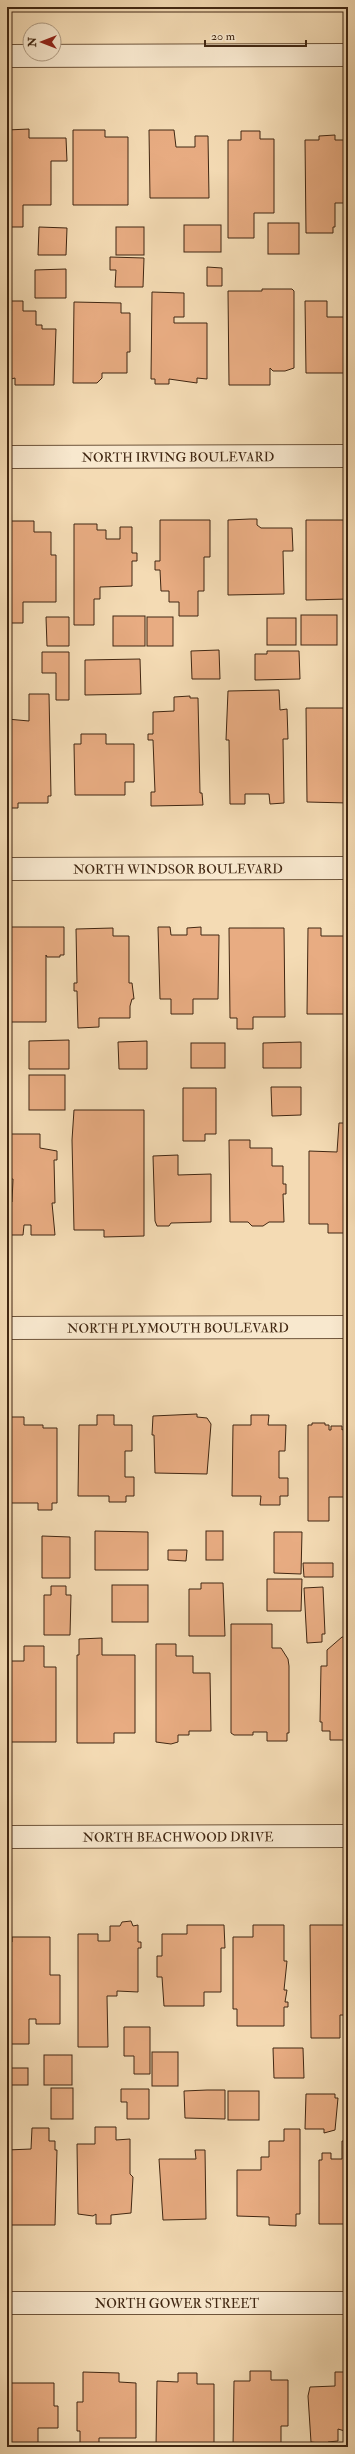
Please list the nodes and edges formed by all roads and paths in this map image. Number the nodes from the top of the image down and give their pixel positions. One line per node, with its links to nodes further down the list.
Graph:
1 (348, 54): 2 (street)
2 (7, 56)
3 (348, 456): 4 (street, NORTH IRVING BOULEVARD)
4 (7, 457)
5 (348, 868): 6 (street, NORTH WINDSOR BOULEVARD)
6 (7, 870)
7 (348, 1327): 8 (street, NORTH PLYMOUTH BOULEVARD)
8 (7, 1328)
9 (348, 1836): 10 (street, NORTH BEACHWOOD DRIVE)
10 (7, 1837)
11 (7, 2303): 12 (street, NORTH GOWER STREET)
12 (348, 2303)

